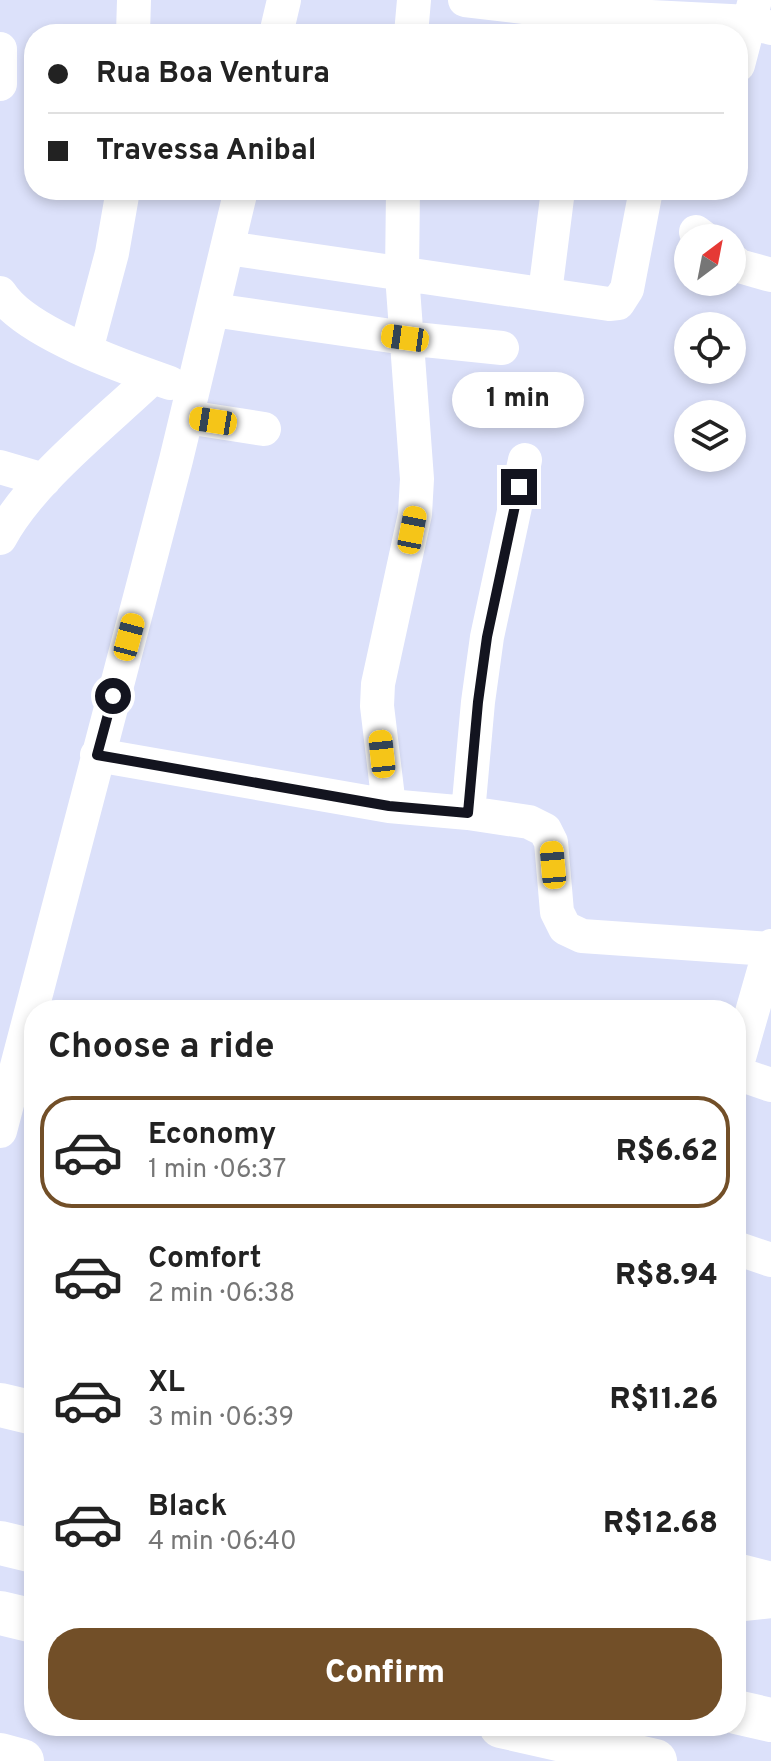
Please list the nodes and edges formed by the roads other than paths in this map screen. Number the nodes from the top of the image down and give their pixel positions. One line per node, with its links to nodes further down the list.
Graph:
1 (134, 0): 8 (street)
2 (284, 0): 9 (street)
3 (414, 0): 10 (street)
4 (465, 0): 7 (street)
5 (641, 8): 7 (street); 11 (street)
6 (759, 17): 12 (street); 13 (street)
7 (572, 23)
8 (133, 24)
9 (278, 24)
10 (412, 24)
11 (672, 24)
12 (694, 24)
13 (748, 42)
14 (0, 49): 15 (street)
15 (0, 84)
16 (121, 200): 30 (street)
17 (239, 200): 21 (street)
18 (403, 200): 23 (street)
19 (557, 200): 26 (street)
20 (644, 200): 26 (street)
21 (228, 248): 23 (street); 27 (street)
22 (746, 268): 24 (street)
23 (402, 275): 26 (street); 28 (street)
24 (771, 275)
25 (0, 293): 30 (street)
26 (545, 293)
27 (213, 310): 28 (street); 32 (street)
28 (405, 338): 29 (street); 39 (street)
29 (502, 348)
30 (86, 350): 31 (street)
31 (153, 377): 32 (street); 36 (street)
32 (189, 403): 33 (street); 38 (street)
33 (264, 429)
34 (525, 460): 40 (street)
35 (0, 467): 36 (street)
36 (44, 480): 37 (street)
37 (0, 538)
38 (97, 755): 39 (street); 42 (street)
39 (389, 806): 40 (street)
40 (468, 813): 41 (street)
41 (771, 947): 43 (street)
42 (34, 1000)
43 (746, 1035)
44 (24, 1038): 47 (street)
45 (746, 1074): 46 (street)
46 (771, 1085)
47 (0, 1131)
48 (746, 1251): 49 (street)
49 (771, 1260)
50 (0, 1405): 51 (main road)
51 (24, 1411)
52 (0, 1543): 53 (main road)
53 (24, 1549)
54 (746, 1578): 55 (main road)
55 (771, 1584)
56 (771, 1596): 57 (main road)
57 (746, 1599)
58 (0, 1613): 59 (main road)
59 (24, 1619)
60 (746, 1714): 61 (main road)
61 (771, 1720)
62 (545, 1736): 65 (main road)
63 (0, 1755): 64 (main road)
64 (22, 1761)
65 (655, 1761)

